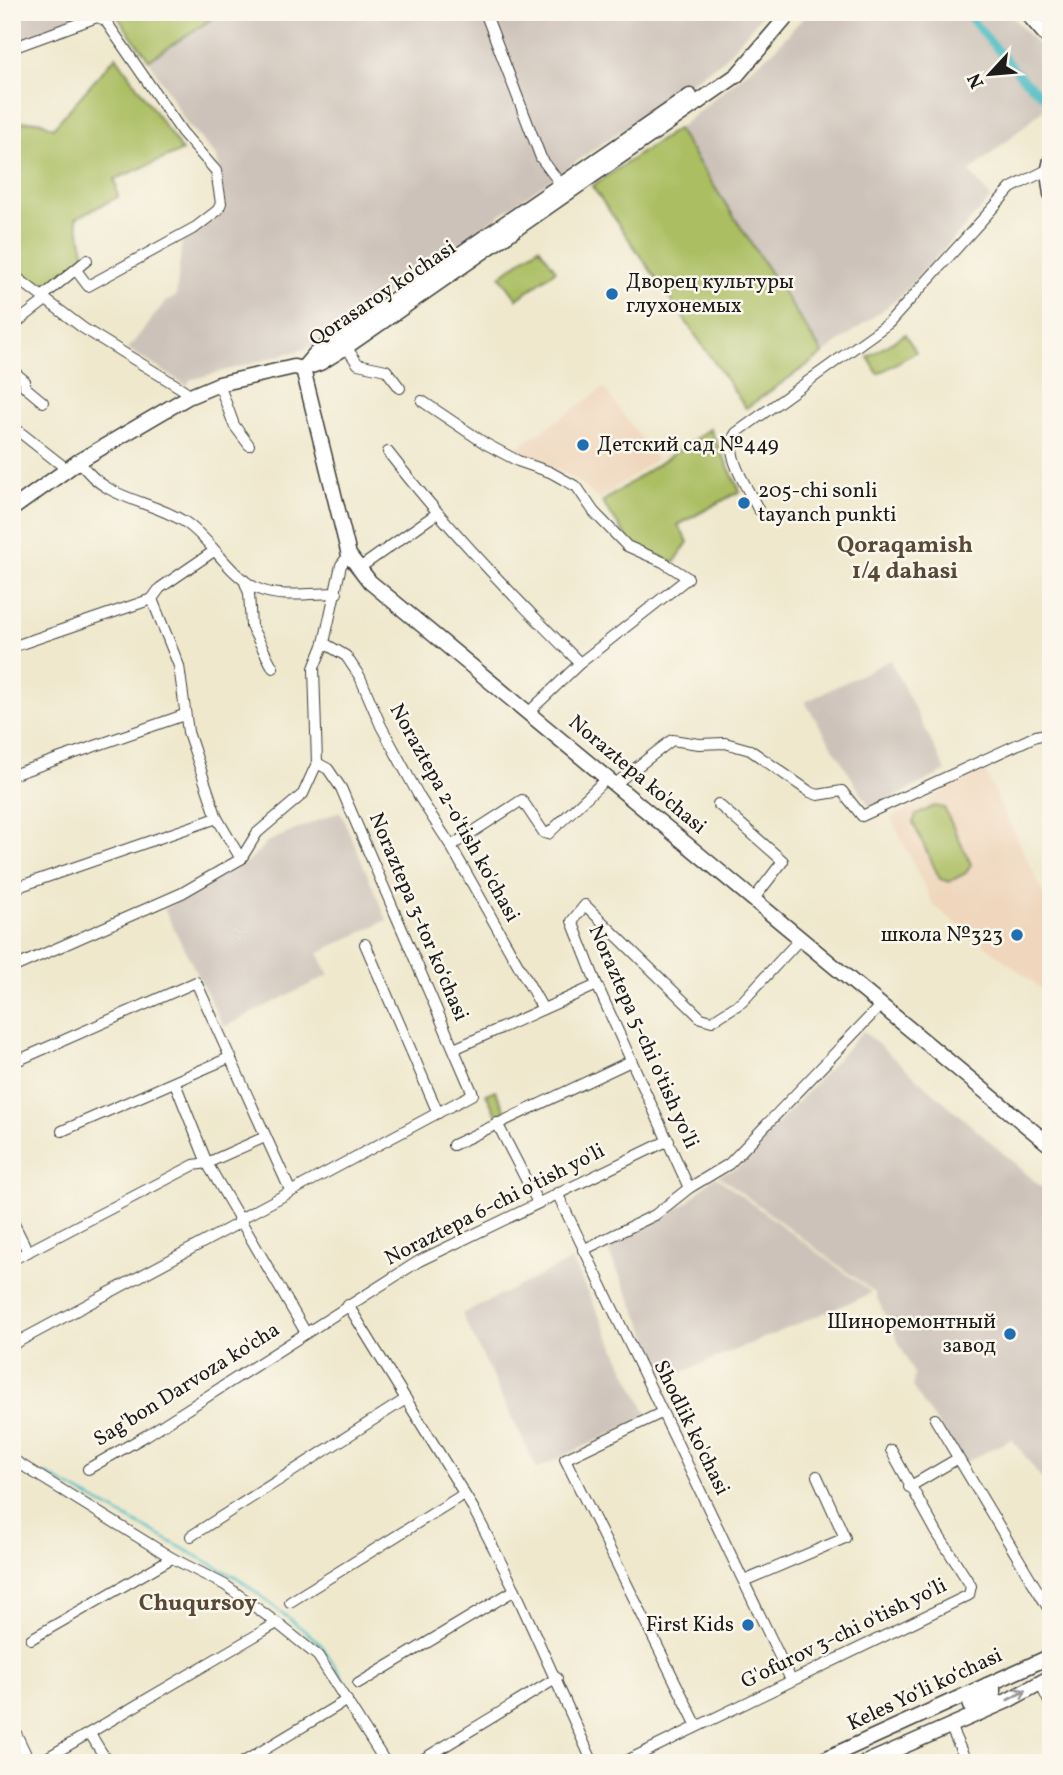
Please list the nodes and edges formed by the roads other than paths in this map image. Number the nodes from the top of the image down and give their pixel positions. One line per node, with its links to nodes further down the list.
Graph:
1 (485, 12): 10 (street)
2 (779, 12): 10 (main road, Qorasaroy ko'chasi)
3 (791, 12): 10 (main road, Qorasaroy ko'chasi)
4 (1026, 12): 7 (main road)
5 (1037, 12): 6 (main road)
6 (1051, 28)
7 (1051, 41)
8 (12, 48): 13 (street)
9 (1050, 166): 11 (main road); 30 (street)
10 (564, 188): 17 (main road, Qorasaroy ko'chasi); 18 (main road, Qorasaroy ko'chasi)
11 (1051, 194)
12 (87, 260): 13 (street)
13 (76, 270): 15 (street)
14 (12, 274): 15 (street)
15 (44, 299): 16 (street); 22 (street)
16 (12, 326)
17 (346, 347): 18 (main road, Qorasaroy ko'chasi); 21 (street)
18 (303, 369): 20 (main road); 33 (main road, Noraztepa ko'chasi)
19 (12, 370): 24 (street)
20 (219, 384): 22 (main road); 26 (street)
21 (400, 388)
22 (188, 397): 28 (main road)
23 (422, 401): 40 (street)
24 (43, 402)
25 (12, 426): 28 (street)
26 (249, 445)
27 (388, 452): 31 (street)
28 (74, 465): 29 (main road); 32 (street)
29 (12, 509)
30 (758, 509)
31 (436, 514): 34 (street); 40 (street)
32 (215, 551): 35 (street); 37 (street)
33 (349, 555): 34 (main road, Noraztepa ko'chasi); 36 (street)
34 (358, 569): 42 (main road, Noraztepa ko'chasi)
35 (244, 580): 36 (street); 41 (street)
36 (337, 593): 38 (street)
37 (152, 599): 39 (street); 43 (street)
38 (324, 643): 45 (street); 50 (street, Noraztepa 2-o'tish ko'chasi)
39 (12, 647)
40 (580, 663): 42 (street)
41 (273, 668)
42 (529, 712): 47 (main road, Noraztepa ko'chasi)
43 (184, 715): 46 (street); 49 (street)
44 (1051, 733): 47 (street)
45 (317, 763): 51 (street); 60 (street, Noraztepa 3-tor ko‘chasi)
46 (12, 775)
47 (612, 780): 50 (street); 53 (main road, Noraztepa ko'chasi)
48 (718, 804): 53 (street)
49 (217, 818): 51 (street); 52 (street)
50 (451, 846): 59 (street, Noraztepa 2-o'tish ko'chasi)
51 (241, 859): 56 (street)
52 (12, 889)
53 (753, 900): 54 (main road, Noraztepa ko'chasi)
54 (800, 939): 57 (street, Noraztepa 5-chi o'tish yo'li); 58 (main road, Noraztepa ko'chasi)
55 (365, 944): 65 (street)
56 (12, 968)
57 (597, 985): 59 (street); 62 (street, Noraztepa 5-chi o'tish yo'li)
58 (880, 1006): 71 (main road, Noraztepa ko'chasi); 73 (street)
59 (543, 1009): 60 (street)
60 (454, 1049): 65 (street, Noraztepa 3-tor ko‘chasi)
61 (231, 1057): 63 (street); 64 (street); 68 (street)
62 (631, 1061): 66 (street); 69 (street, Noraztepa 5-chi o'tish yo'li)
63 (12, 1063)
64 (175, 1083): 67 (street); 72 (street)
65 (438, 1113): 74 (street)
66 (497, 1123): 70 (street); 76 (street)
67 (62, 1131)
68 (265, 1137): 72 (street); 74 (street)
69 (669, 1140): 73 (street, Noraztepa 5-chi o'tish yo'li); 75 (street, Noraztepa 6-chi o'tish yo'li)
70 (453, 1145)
71 (1051, 1146)
72 (207, 1163): 78 (street); 80 (street)
73 (689, 1188): 79 (street)
74 (290, 1190): 78 (street)
75 (557, 1193): 76 (street, Noraztepa 6-chi o'tish yo'li); 79 (street, Shodlik ko'chasi)
76 (538, 1203): 82 (street, Noraztepa 6-chi o'tish yo'li)
77 (12, 1220): 80 (street)
78 (238, 1222): 83 (street); 84 (street)
79 (583, 1250): 86 (street, Shodlik ko'chasi)
80 (28, 1252): 81 (street)
81 (12, 1260)
82 (348, 1306): 83 (street, Noraztepa 6-chi o'tish yo'li); 85 (street)
83 (306, 1333): 91 (street, Sag'bon Darvoza ko'cha)
84 (12, 1345)
85 (406, 1399): 94 (street); 95 (street)
86 (662, 1413): 97 (street, Shodlik ko'chasi); 113 (street)
87 (935, 1419): 90 (street)
88 (891, 1450): 93 (street, G'ofurov 3-chi o'tish yo'li)
89 (12, 1459): 96 (street)
90 (957, 1459): 93 (street); 100 (street)
91 (88, 1469)
92 (817, 1476): 97 (street)
93 (909, 1487): 105 (street, G'ofurov 3-chi o'tish yo'li)
94 (464, 1494): 98 (street); 99 (street)
95 (191, 1536)
96 (172, 1558): 101 (street); 102 (street)
97 (744, 1581): 105 (street, Shodlik ko'chasi)
98 (515, 1590): 104 (street); 107 (street)
99 (290, 1602)
100 (1051, 1613)
101 (277, 1623): 109 (street); 115 (street)
102 (32, 1639)
103 (1051, 1656): 108 (main road, Keles Yoʻli koʻchasi)
104 (557, 1678): 121 (street); 122 (street)
105 (791, 1680): 113 (street, G'ofurov 3-chi o'tish yo'li)
106 (1046, 1680): 110 (street); 114 (main road, Keles Yoʻli koʻchasi, one-way to 106)
107 (358, 1685)
108 (987, 1685): 111 (main road, Keles Yoʻli koʻchasi); 126 (main road)
109 (347, 1700): 119 (street); 120 (street)
110 (1051, 1706)
111 (926, 1713): 124 (main road, Keles Yoʻli koʻchasi); 125 (main road)
112 (12, 1725): 116 (street)
113 (697, 1726): 123 (street, G'ofurov 3-chi o'tish yo'li)
114 (950, 1726): 126 (main road, Keles Yoʻli koʻchasi); 127 (street)
115 (91, 1735): 117 (street); 118 (street)
116 (30, 1763)
117 (38, 1763)
118 (108, 1763)
119 (242, 1763)
120 (386, 1763)
121 (417, 1763)
122 (593, 1763)
123 (622, 1763)
124 (816, 1763)
125 (833, 1763)
126 (865, 1763)
127 (967, 1763)

